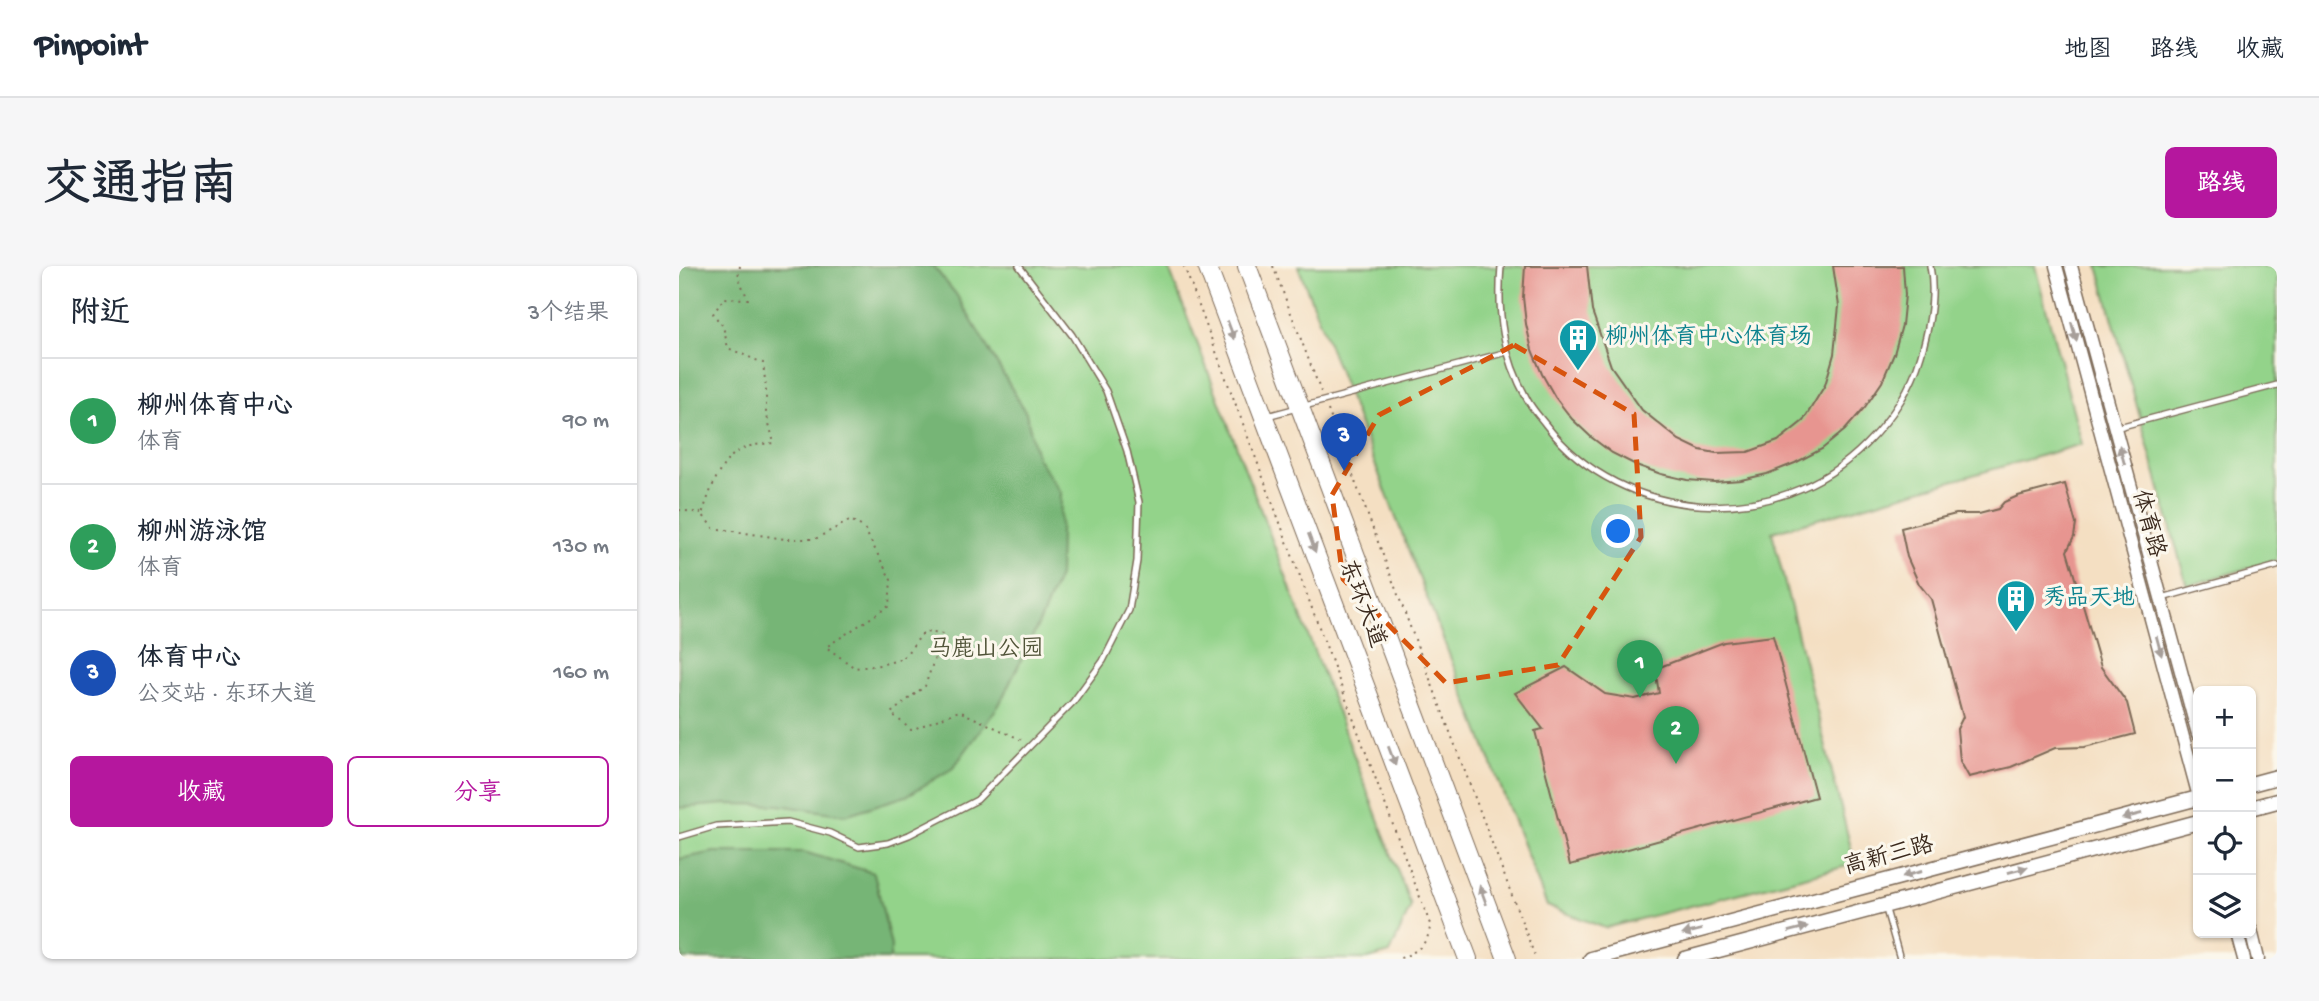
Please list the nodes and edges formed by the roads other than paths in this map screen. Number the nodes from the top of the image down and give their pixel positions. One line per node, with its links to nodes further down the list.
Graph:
1 (1019, 266): 24 (lane)
2 (1207, 266): 11 (highway, 东环大道, one-way to 11)
3 (1247, 266): 10 (highway, 东环大道)
4 (1501, 266): 8 (lane)
5 (1930, 266): 8 (lane)
6 (2056, 266): 15 (street, 体育路, one-way to 15)
7 (2071, 266): 12 (street, 体育路)
8 (1507, 352): 10 (lane)
9 (2277, 385): 12 (lane)
10 (1301, 406): 11 (lane); 29 (highway, 东环大道, one-way to 10)
11 (1264, 417): 28 (highway, 东环大道, one-way to 28)
12 (2115, 428): 14 (street, 体育路, one-way to 12)
13 (2277, 566): 14 (lane)
14 (2161, 598): 15 (lane); 16 (street, 体育路)
15 (2147, 602): 17 (street, 体育路, one-way to 17)
16 (2193, 716)
17 (2193, 774)
18 (2277, 777): 19 (main road)
19 (2256, 783)
20 (2193, 799): 30 (main road, 高新三路, one-way to 30)
21 (2277, 801): 22 (main road)
22 (2256, 807)
23 (2193, 823): 25 (main road, 高新三路, one-way to 23)
24 (679, 837)
25 (1885, 906): 31 (main road, 高新三路, one-way to 25); 32 (lane)
26 (2238, 938): 33 (street)
27 (2253, 938): 34 (street)
28 (1468, 959)
29 (1507, 959)
30 (1591, 959)
31 (1685, 959)
32 (1900, 959)
33 (2244, 959)
34 (2258, 959)

